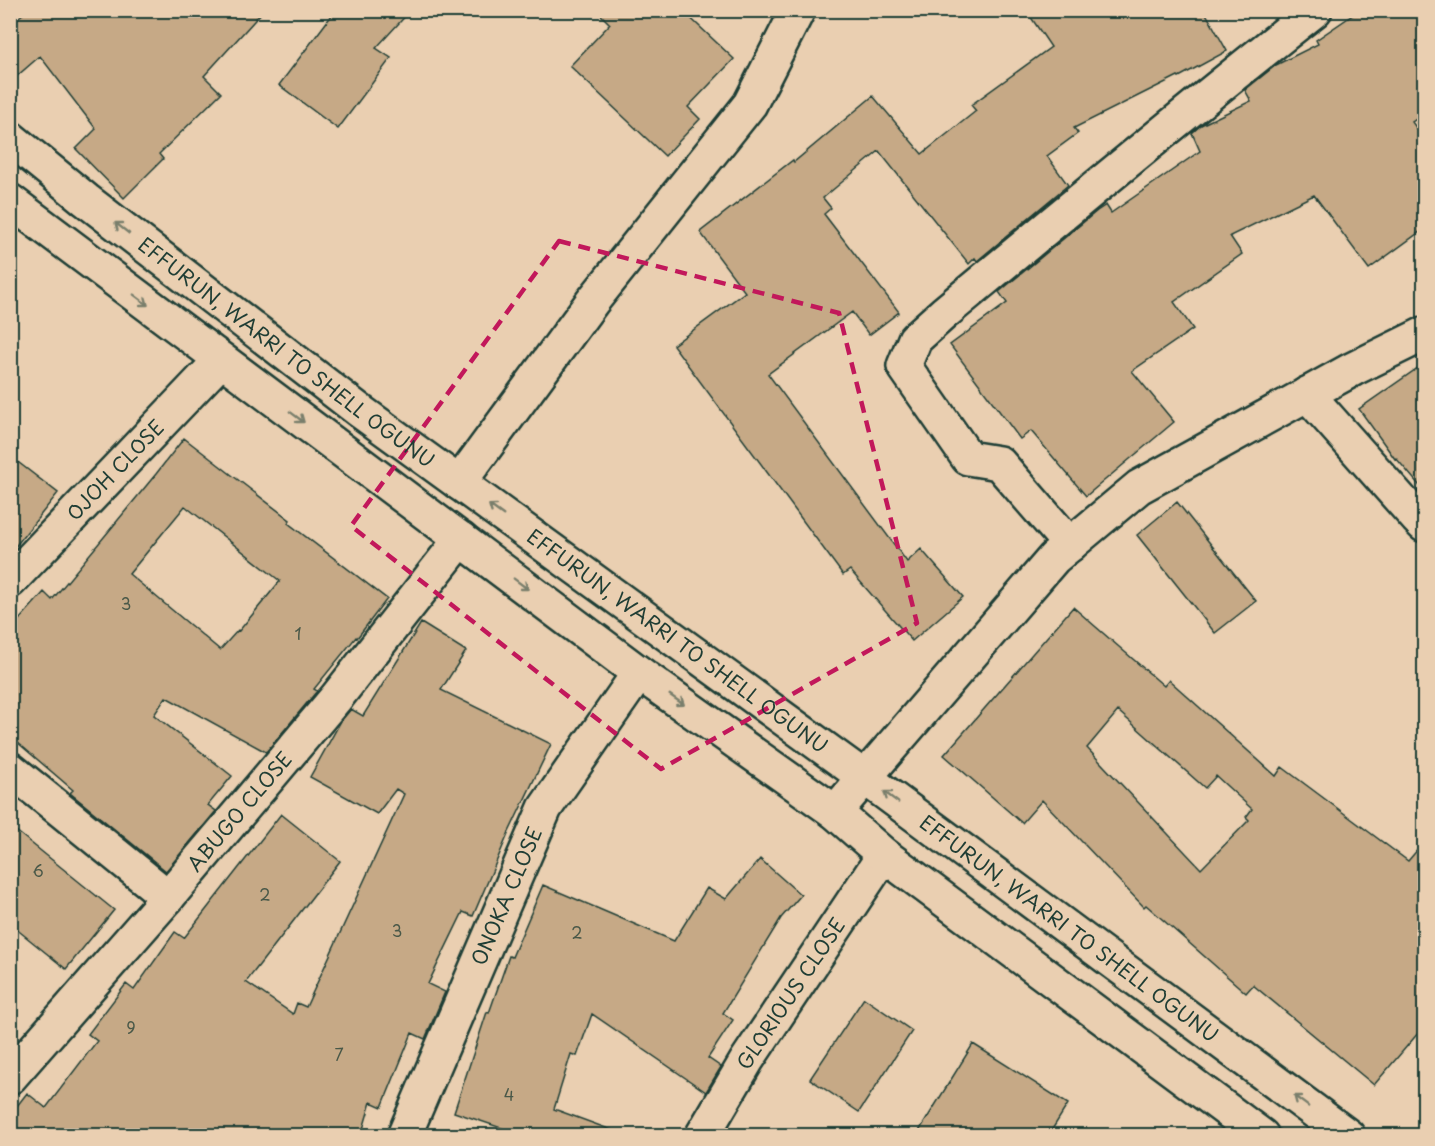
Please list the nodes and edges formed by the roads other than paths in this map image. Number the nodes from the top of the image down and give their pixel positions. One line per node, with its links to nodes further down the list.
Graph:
1 (798, 10): 8 (street)
2 (1315, 10): 11 (street)
3 (10, 138): 8 (street, EFFURUN, WARRI TO SHELL OGUNU, one-way to 3)
4 (10, 201): 6 (street, one-way to 6)
5 (1425, 334): 7 (street)
6 (221, 360): 10 (street, one-way to 10); 12 (street, OJOH CLOSE)
7 (1307, 394): 9 (street); 11 (street)
8 (459, 483): 15 (street, EFFURUN, WARRI TO SHELL OGUNU, one-way to 8)
9 (1425, 525)
10 (461, 539): 13 (street, one-way to 13); 18 (street, ABUGO CLOSE)
11 (1070, 545): 15 (street)
12 (10, 581)
13 (639, 673): 16 (street, one-way to 16); 20 (street, ONOKA CLOSE)
14 (10, 769): 18 (street)
15 (864, 777): 16 (street); 23 (street, EFFURUN, WARRI TO SHELL OGUNU, one-way to 15)
16 (835, 812): 17 (street)
17 (884, 855): 21 (street, GLORIOUS CLOSE); 22 (street)
18 (168, 897): 19 (street, ABUGO CLOSE)
19 (10, 1077)
20 (404, 1136)
21 (702, 1136)
22 (1262, 1136)
23 (1348, 1136)

